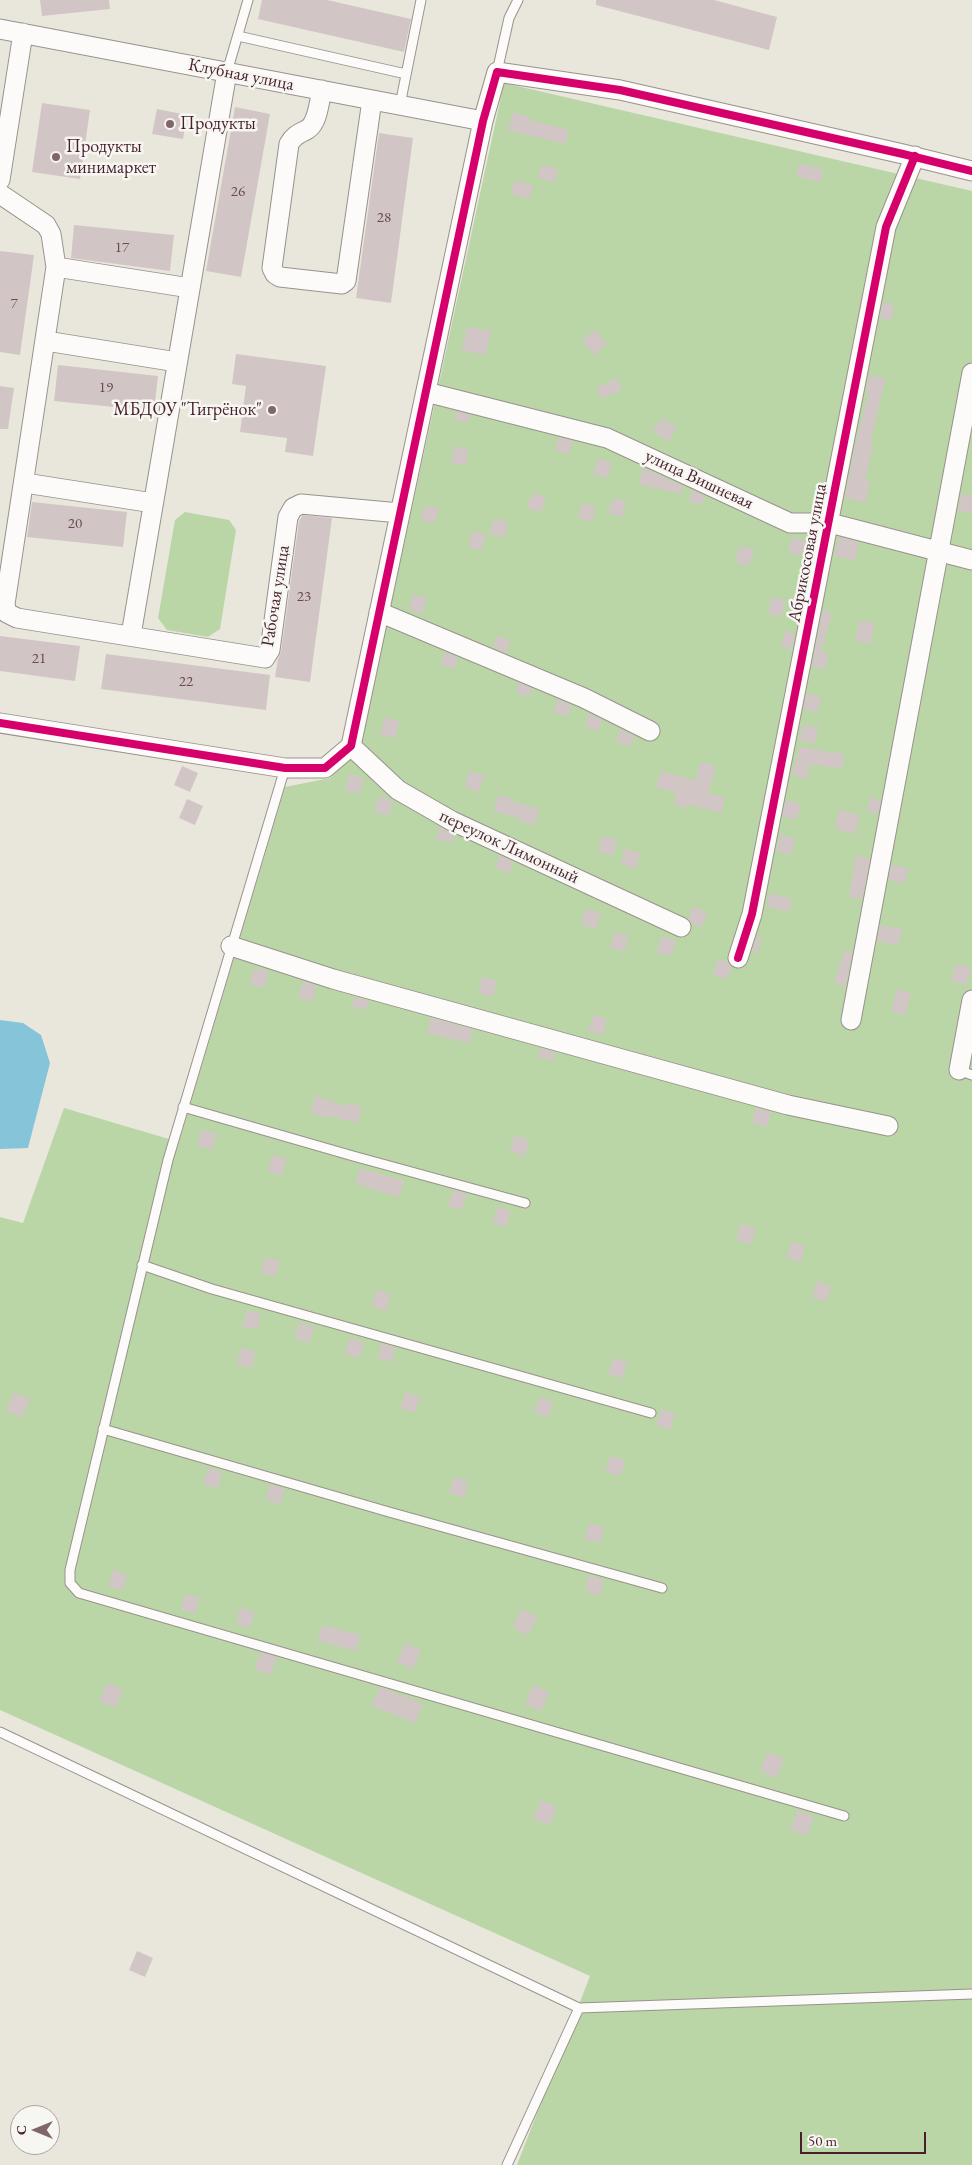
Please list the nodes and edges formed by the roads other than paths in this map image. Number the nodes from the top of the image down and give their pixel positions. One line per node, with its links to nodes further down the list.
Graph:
1 (248, 0): 6 (lane)
2 (421, 0): 9 (lane)
3 (518, 0): 8 (lane)
4 (0, 28): 5 (street, Клубная улица)
5 (23, 33): 7 (street, Клубная улица); 16 (street)
6 (238, 36): 7 (lane); 9 (lane)
7 (227, 72): 10 (street, Клубная улица); 19 (street)
8 (497, 72): 13 (street); 14 (street)
9 (406, 74): 12 (lane)
10 (322, 90): 11 (street, Клубная улица); 11 (street)
11 (372, 100): 12 (street, Клубная улица)
12 (400, 105): 13 (street, Клубная улица)
13 (483, 121): 23 (street)
14 (915, 156): 15 (street); 27 (street, Абрикосовая улица)
15 (972, 171)
16 (0, 180)
17 (0, 194): 18 (street, Рабочая улица)
18 (56, 267): 19 (street); 20 (street, Рабочая улица)
19 (190, 288): 21 (street)
20 (46, 341): 21 (street); 24 (street, Рабочая улица)
21 (177, 362): 25 (street)
22 (972, 373): 28 (street)
23 (426, 392): 26 (street); 27 (street, улица Вишневая)
24 (25, 483): 25 (street); 31 (street, Рабочая улица)
25 (153, 503): 31 (street)
26 (400, 513): 30 (street); 31 (street, Рабочая улица)
27 (830, 523): 28 (street, улица Вишневая); 38 (street, Абрикосовая улица)
28 (939, 551): 29 (street, улица Вишневая); 40 (street)
29 (972, 560)
30 (379, 612): 33 (street); 34 (street)
31 (131, 635)
32 (0, 723): 35 (street)
33 (650, 731)
34 (351, 746): 35 (street); 36 (street, переулок Лимонный)
35 (285, 768): 37 (lane)
36 (681, 927)
37 (231, 946): 42 (lane); 43 (street)
38 (738, 958)
39 (972, 1000): 41 (street)
40 (851, 1020)
41 (966, 1073)
42 (183, 1107): 44 (lane); 45 (lane)
43 (888, 1126)
44 (525, 1203)
45 (142, 1264): 46 (lane); 47 (lane)
46 (651, 1413)
47 (103, 1429): 48 (lane); 50 (lane)
48 (662, 1588)
49 (0, 1732): 52 (lane)
50 (844, 1816)
51 (972, 1994): 52 (lane)
52 (579, 2008): 53 (lane)
53 (507, 2165)

